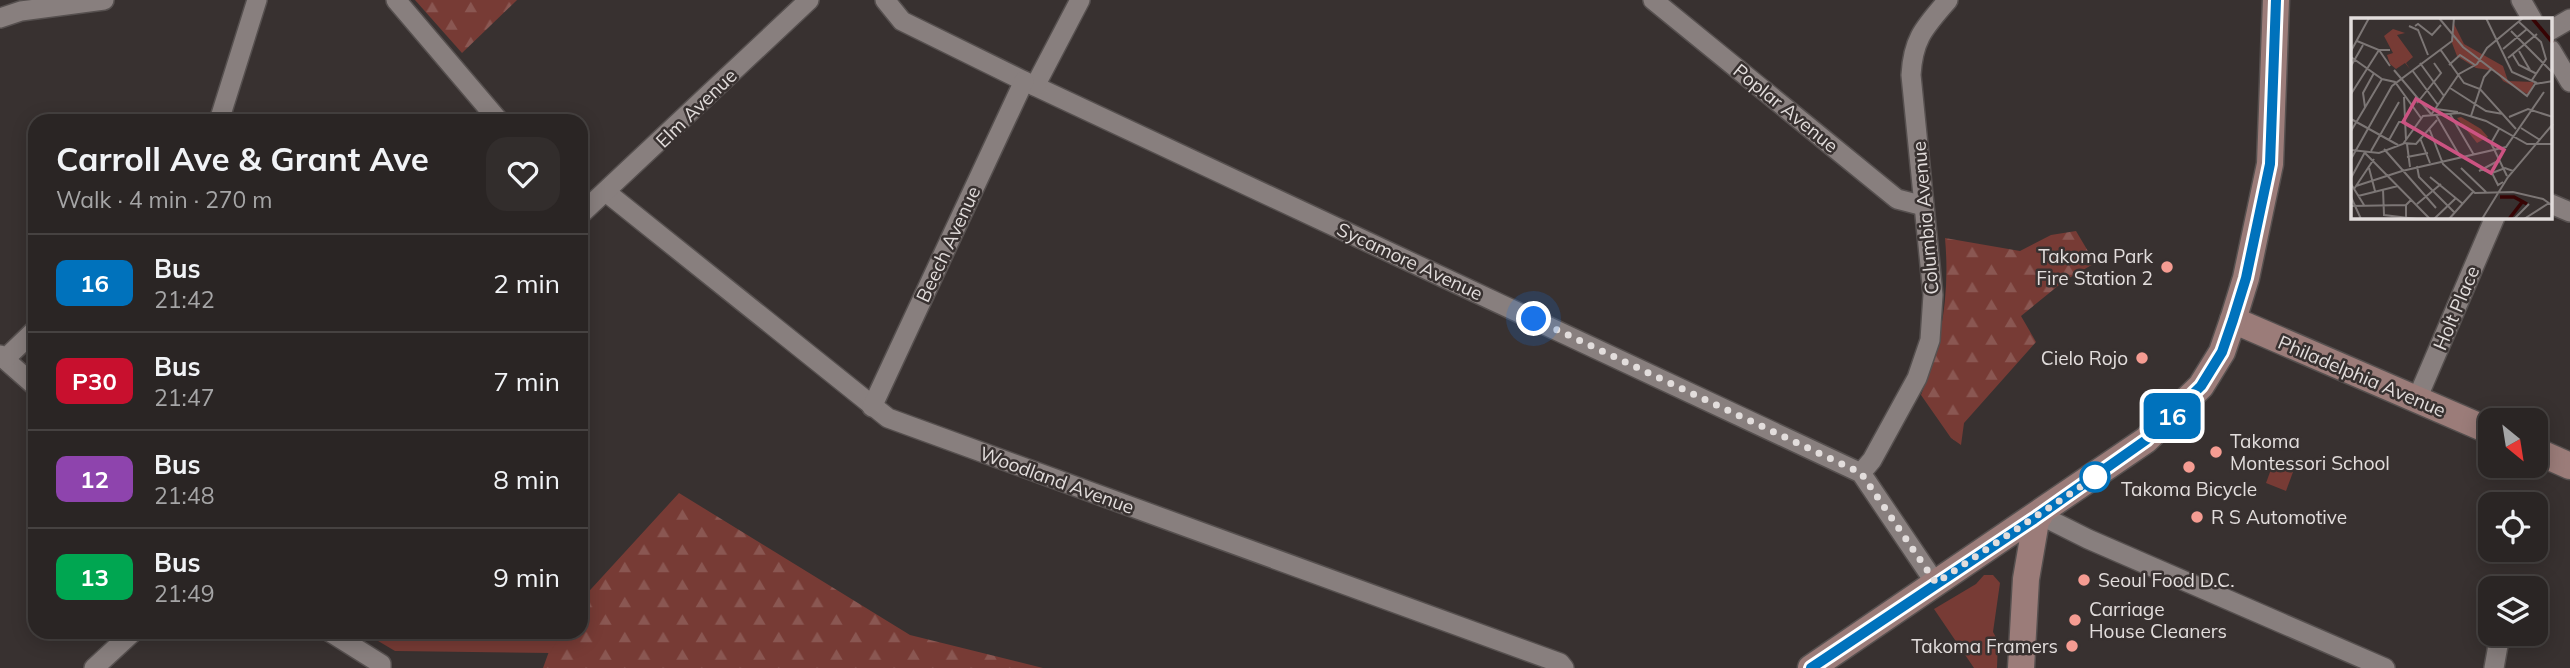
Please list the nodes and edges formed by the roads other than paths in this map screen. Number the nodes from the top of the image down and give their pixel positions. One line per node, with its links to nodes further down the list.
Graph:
1 (104, 0): 11 (street)
2 (257, 0): 19 (street)
3 (396, 0): 20 (street)
4 (809, 0): 21 (street, Elm Avenue)
5 (885, 0): 18 (street, Sycamore Avenue)
6 (1080, 0): 18 (street, Beech Avenue)
7 (1653, 0): 23 (street, Poplar Avenue)
8 (1948, 0): 23 (street, Columbia Avenue)
9 (2276, 0): 27 (main road)
10 (2520, 0): 12 (street); 13 (street)
11 (0, 18)
12 (2515, 18)
13 (2531, 18)
14 (2570, 19): 15 (street)
15 (2552, 29)
16 (2552, 52): 17 (street)
17 (2570, 82)
18 (1029, 83): 32 (street, Beech Avenue); 36 (street, Sycamore Avenue)
19 (221, 114)
20 (493, 114)
21 (606, 192): 24 (street, Elm Avenue); 32 (street, Woodland Avenue)
22 (2552, 204): 25 (street)
23 (1924, 206): 36 (street, Columbia Avenue)
24 (588, 208)
25 (2570, 212)
26 (2494, 219): 31 (street, Holt Place)
27 (2233, 320): 31 (main road, Philadelphia Avenue); 37 (main road)
28 (28, 336): 29 (street)
29 (2, 357): 30 (street)
30 (28, 380)
31 (2417, 399): 33 (main road, Philadelphia Avenue)
32 (872, 407): 44 (street, Woodland Avenue)
33 (2478, 426)
34 (2548, 456): 35 (main road)
35 (2570, 466)
36 (1861, 473): 38 (street)
37 (2040, 515): 38 (main road); 46 (main road); 47 (street)
38 (1936, 583): 45 (main road)
39 (125, 639): 42 (street)
40 (341, 639): 43 (street)
41 (2498, 646): 48 (street)
42 (94, 668)
43 (381, 668)
44 (1564, 668)
45 (1811, 668)
46 (2021, 668)
47 (2385, 668)
48 (2494, 668)

